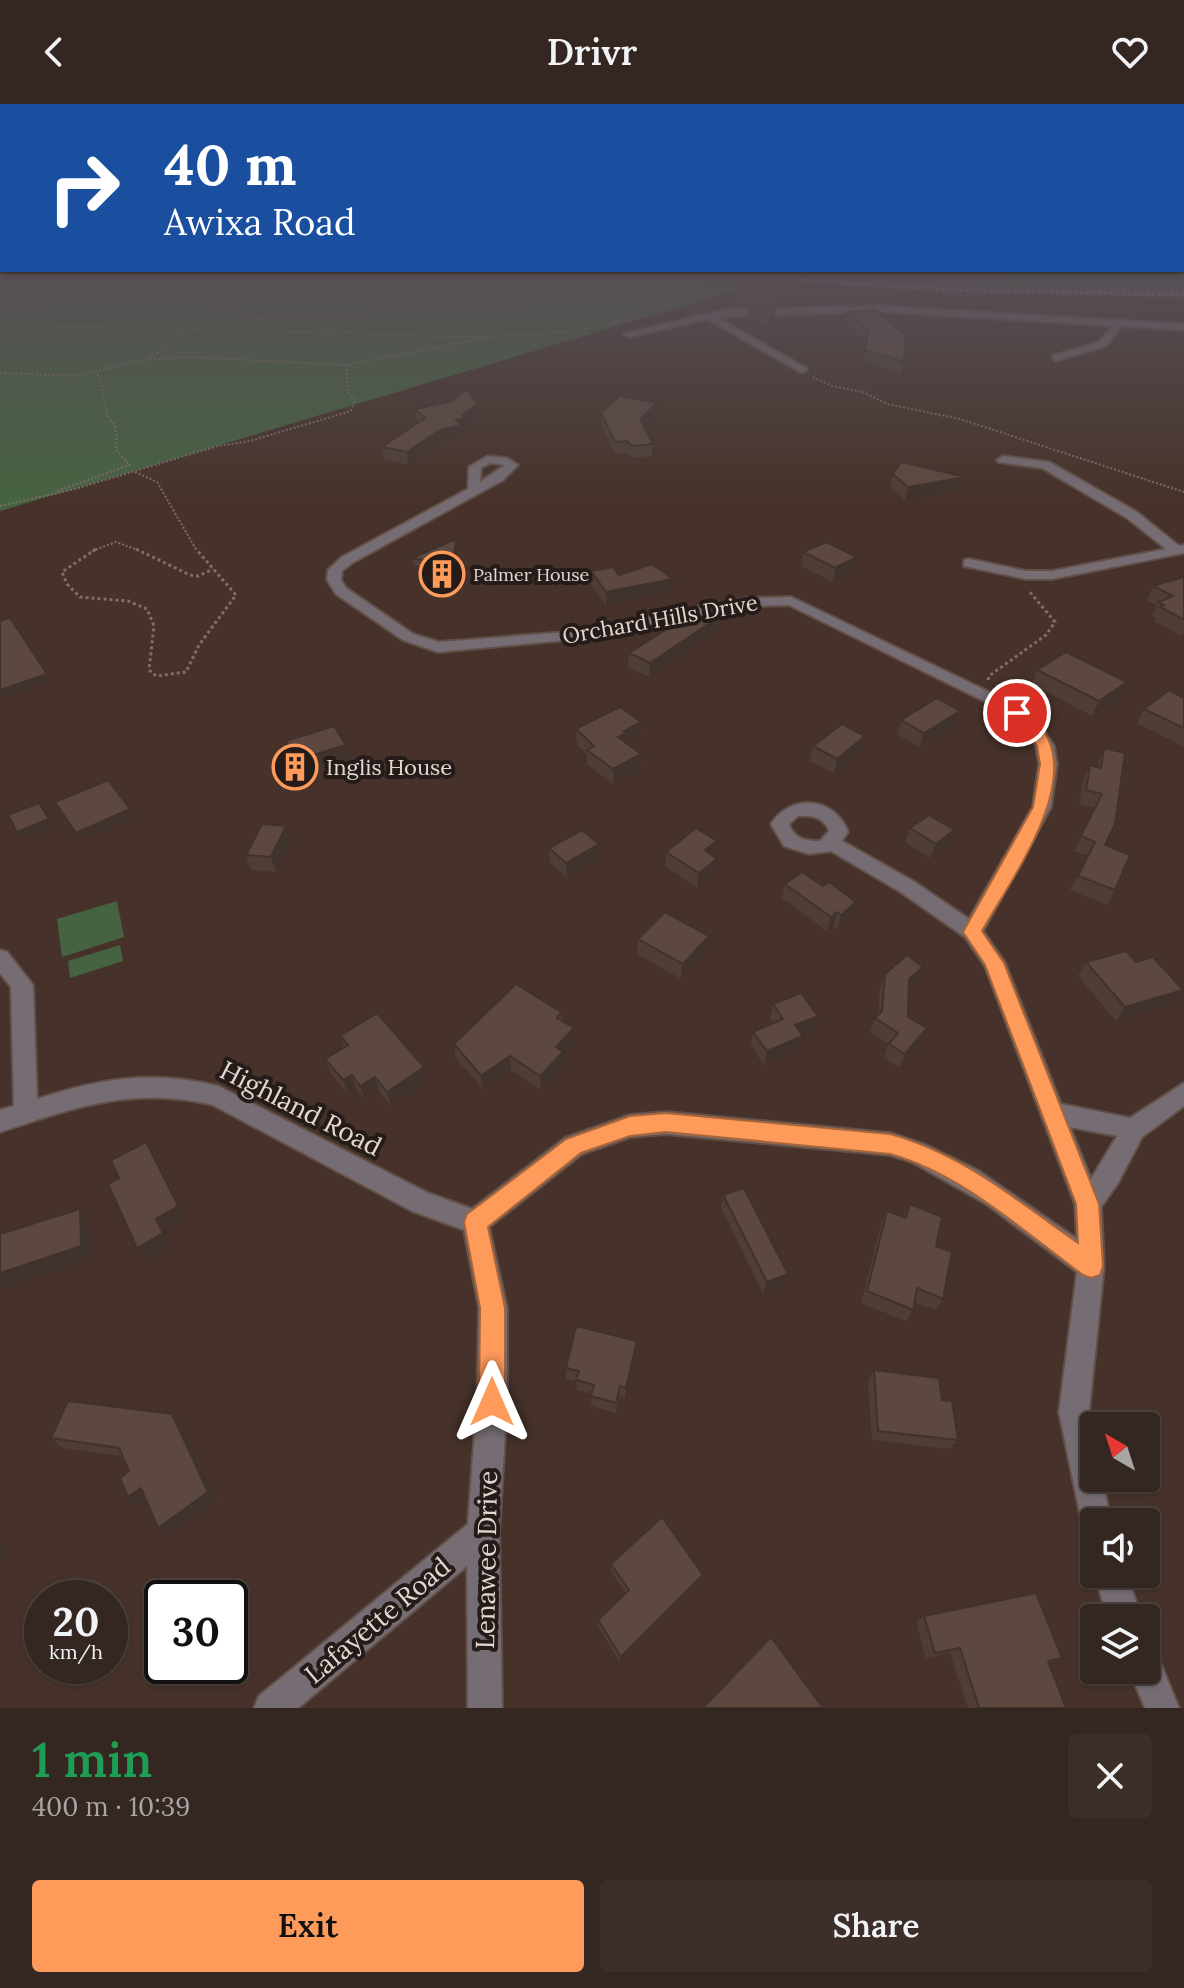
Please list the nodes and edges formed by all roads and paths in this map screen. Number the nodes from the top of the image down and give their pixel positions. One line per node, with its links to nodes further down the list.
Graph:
1 (159, 351): 6 (path)
2 (420, 351): 7 (path)
3 (769, 351): 8 (street)
4 (1078, 351): 5 (street)
5 (1055, 358)
6 (151, 359): 7 (path); 10 (path)
7 (346, 365): 12 (path)
8 (802, 370): 14 (path)
9 (0, 373): 10 (path)
10 (97, 373): 15 (path)
11 (1003, 460): 17 (street)
12 (135, 472): 15 (path); 19 (path)
13 (474, 490): 21 (street, Orchard Hills Drive)
14 (1184, 492)
15 (24, 502): 16 (path)
16 (0, 506)
17 (1180, 550): 20 (street)
18 (969, 563): 20 (street)
19 (213, 569): 19 (path)
20 (1026, 575): 21 (path)
21 (984, 695): 23 (street, Orchard Hills Drive)
22 (831, 843): 23 (street)
23 (972, 932): 27 (street)
24 (0, 958): 26 (street)
25 (1184, 1093): 29 (street)
26 (26, 1113): 28 (street, Highland Road); 31 (street, Highland Road)
27 (1054, 1113): 29 (street); 30 (street)
28 (0, 1121)
29 (1133, 1129): 30 (street)
30 (1088, 1204): 32 (street)
31 (475, 1222): 32 (street); 34 (street, Lenawee Drive)
32 (1091, 1266): 33 (street)
33 (1092, 1508)
34 (483, 1532): 36 (street, Lafayette Road); 37 (street, Lenawee Drive)
35 (1152, 1684): 38 (street)
36 (271, 1708)
37 (485, 1708)
38 (1162, 1708)

